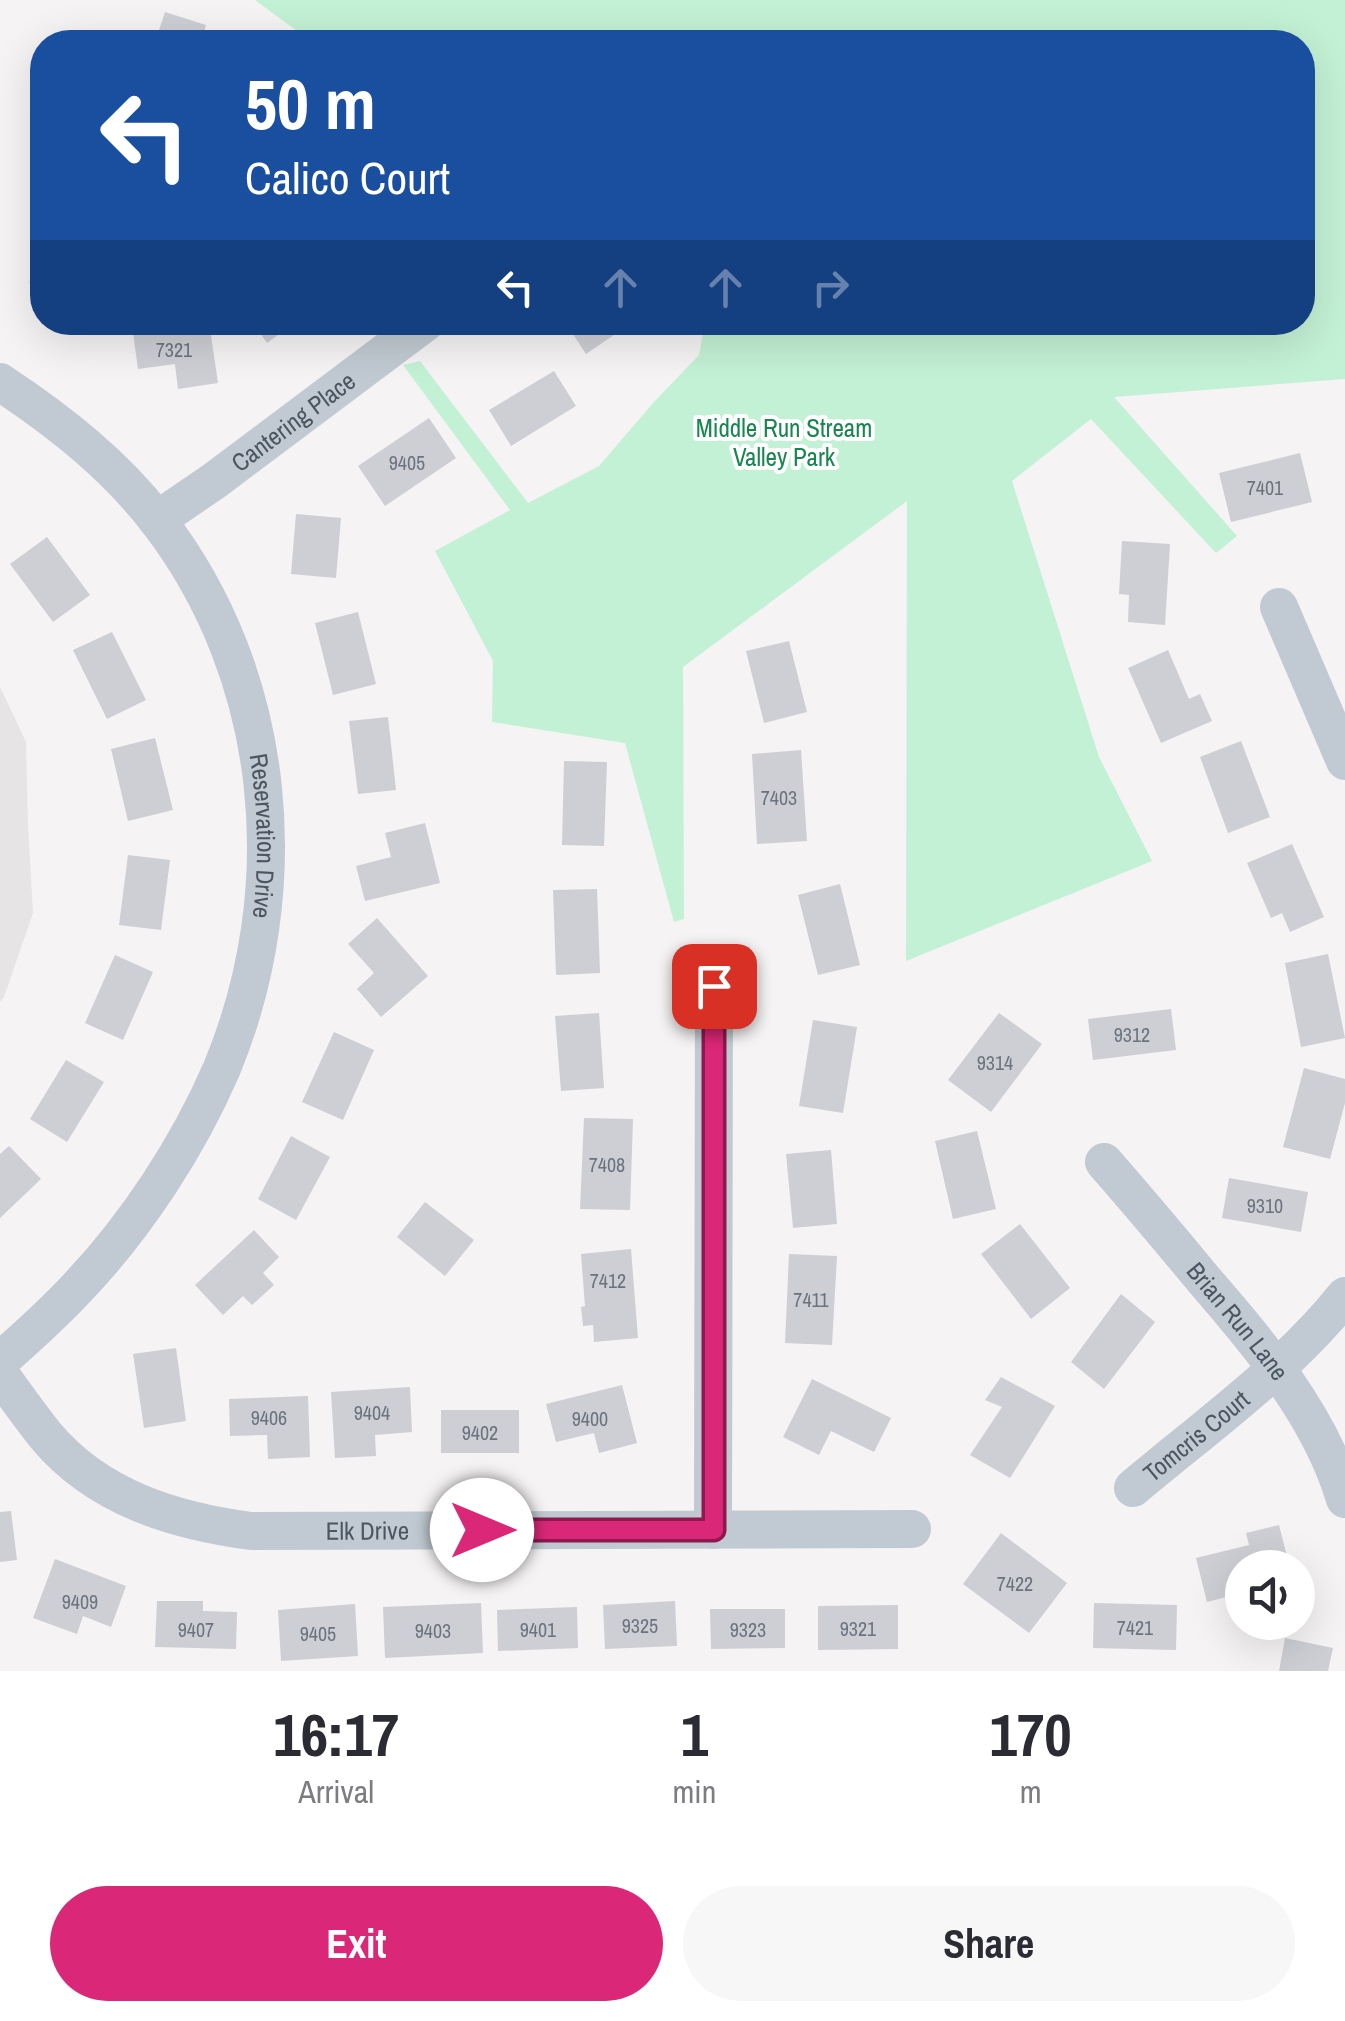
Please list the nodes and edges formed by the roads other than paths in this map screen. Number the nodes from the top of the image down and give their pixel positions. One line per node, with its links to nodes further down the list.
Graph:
1 (409, 335): 3 (street, Cantering Place)
2 (0, 382): 3 (street, Reservation Drive)
3 (157, 520): 9 (street, Reservation Drive)
4 (1279, 606): 5 (street)
5 (1345, 761)
6 (714, 986): 15 (street)
7 (1104, 1162): 10 (street, Brian Run Lane)
8 (1345, 1296): 10 (street, Tomcris Court)
9 (0, 1362)
10 (1276, 1368): 12 (street, Tomcris Court); 13 (street, Brian Run Lane)
11 (0, 1374): 15 (street, Elk Drive)
12 (1133, 1488)
13 (1345, 1498)
14 (912, 1529): 15 (street, Elk Drive)
15 (714, 1530)

